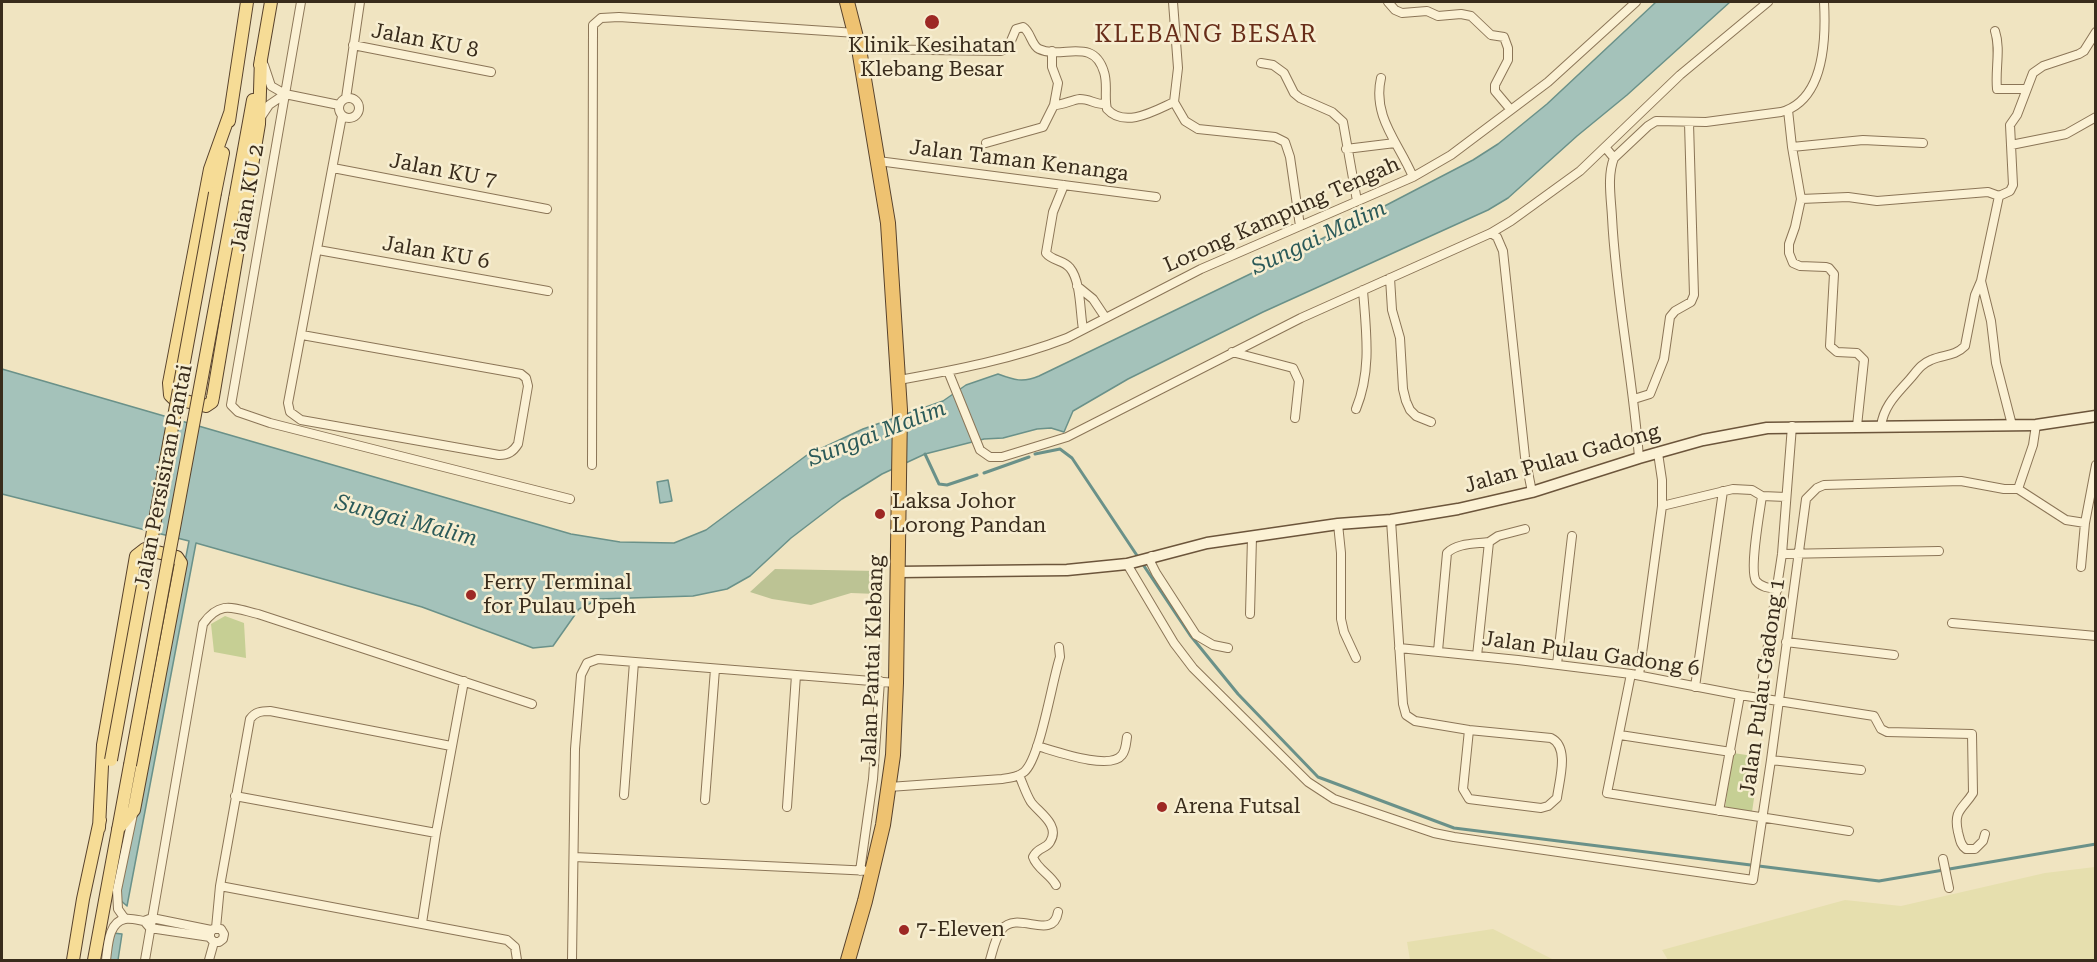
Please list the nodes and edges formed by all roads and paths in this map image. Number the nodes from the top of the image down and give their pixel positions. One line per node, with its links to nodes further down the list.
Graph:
1 (247, 2): 30 (main road, Jalan Persisiran Pantai)
2 (271, 2): 17 (main road, Jalan Persisiran Pantai)
3 (301, 2): 22 (street, Jalan KU 2)
4 (360, 2): 14 (street)
5 (847, 2): 13 (highway, Jalan Pantai Klebang)
6 (1173, 2): 24 (street)
7 (1388, 2): 28 (street)
8 (1636, 2): 28 (street, Lorong Kampung Tengah)
9 (1768, 2): 39 (street)
10 (1824, 2): 29 (street)
11 (1995, 31): 21 (street)
12 (2096, 32): 21 (street)
13 (856, 33): 15 (highway, Jalan Pantai Klebang); 78 (street)
14 (353, 45): 19 (street, Jalan KU 8); 23 (street)
15 (859, 49): 16 (street); 43 (highway, Jalan Pantai Klebang)
16 (1052, 51): 25 (street); 27 (street)
17 (261, 58): 22 (street); 34 (main road); 144 (main road, Jalan Persisiran Pantai, bridge)
18 (1262, 63): 41 (street)
19 (491, 72)
20 (1381, 78): 36 (street)
21 (2026, 88): 38 (street)
22 (285, 94): 26 (street); 34 (street); 85 (street, Jalan KU 2)
23 (346, 98): 26 (street); 31 (street)
24 (1174, 102): 25 (street); 52 (street)
25 (1106, 104): 27 (street)
26 (339, 105): 31 (street)
27 (1054, 105): 35 (street)
28 (1511, 110): 45 (street, Lorong Kampung Tengah)
29 (1788, 110): 33 (street); 40 (street)
30 (230, 113): 34 (main road); 143 (main road, Jalan Persisiran Pantai, bridge)
31 (342, 116): 44 (street)
32 (2096, 117): 38 (street)
33 (1689, 123): 42 (street); 66 (street)
34 (259, 124)
35 (986, 143)
36 (1395, 143): 41 (street); 45 (street)
37 (1923, 143): 40 (street)
38 (2011, 145): 47 (street)
39 (1605, 147): 42 (street); 53 (street)
40 (1792, 147): 49 (street)
41 (1346, 149): 50 (street)
42 (1614, 158): 66 (street)
43 (878, 161): 46 (street, Jalan Taman Kenanga); 65 (highway, Jalan Pantai Klebang)
44 (333, 168): 51 (street, Jalan KU 7); 54 (street)
45 (1413, 177): 50 (street, Lorong Kampung Tengah)
46 (1064, 185): 48 (street, Jalan Taman Kenanga); 57 (street)
47 (1999, 196): 49 (street); 56 (street)
48 (1156, 197)
49 (1801, 199): 74 (street)
50 (1358, 201): 52 (street, Lorong Kampung Tengah)
51 (547, 209)
52 (1300, 226): 60 (street, Lorong Kampung Tengah)
53 (1491, 233): 55 (street); 82 (street)
54 (318, 250): 59 (street, Jalan KU 6); 62 (street)
55 (1390, 278): 58 (street); 70 (street)
56 (1980, 281): 71 (street); 75 (street)
57 (1077, 286): 60 (street); 61 (street)
58 (1363, 290): 63 (street); 67 (street)
59 (548, 291)
60 (1105, 317): 61 (street, Lorong Kampung Tengah)
61 (1083, 329): 64 (street, Lorong Kampung Tengah)
62 (302, 335): 62 (street)
63 (1232, 352): 64 (street); 69 (street)
64 (948, 371): 65 (street, Lorong Kampung Tengah)
65 (899, 380): 100 (highway, Jalan Pantai Klebang)
66 (1634, 399): 77 (street)
67 (1356, 409)
68 (2096, 416): 72 (main road, Jalan Pulau Gadong)
69 (1295, 418)
70 (1431, 422)
71 (2012, 425): 72 (main road, Jalan Pulau Gadong); 75 (main road, Jalan Pulau Gadong)
72 (2036, 425): 80 (street)
73 (1792, 426): 74 (main road, Jalan Pulau Gadong); 76 (main road, Jalan Pulau Gadong); 84 (street)
74 (1857, 426): 75 (main road, Jalan Pulau Gadong)
75 (1881, 426)
76 (1658, 453): 77 (main road, Jalan Pulau Gadong); 86 (street)
77 (1640, 458): 82 (main road, Jalan Pulau Gadong)
78 (592, 465)
79 (2096, 465): 88 (street)
80 (2018, 489): 88 (street); 96 (street, Jalan Pulau Gadong 1)
81 (1723, 491): 83 (street); 86 (street); 121 (street)
82 (1532, 492): 87 (main road, Jalan Pulau Gadong)
83 (1762, 496): 84 (street); 101 (street, Jalan Pulau Gadong 1)
84 (1786, 497): 95 (street)
85 (570, 499)
86 (1662, 506): 117 (street)
87 (1391, 520): 89 (main road, Jalan Pulau Gadong); 108 (street)
88 (2085, 523): 99 (street)
89 (1338, 524): 92 (main road, Jalan Pulau Gadong); 112 (street)
90 (1525, 530): 93 (street)
91 (1572, 536): 114 (street)
92 (1252, 537): 97 (main road, Jalan Pulau Gadong); 102 (street)
93 (1489, 542): 109 (street); 110 (street)
94 (1939, 551): 96 (street)
95 (1782, 554): 96 (street); 101 (street)
96 (1799, 555): 105 (street, Jalan Pulau Gadong 1)
97 (1148, 557): 98 (main road, Jalan Pulau Gadong); 107 (street)
98 (1129, 563): 100 (main road, Jalan Pulau Gadong); 142 (street, Jalan Pulau Gadong 1)
99 (2081, 567)
100 (898, 572): 120 (highway, Jalan Pantai Klebang)
101 (1778, 589): 123 (street)
102 (1250, 614)
103 (1952, 623): 104 (street)
104 (2096, 636)
105 (1786, 642): 111 (street); 124 (street, Jalan Pulau Gadong 1)
106 (1059, 647): 130 (street)
107 (1228, 648)
108 (1399, 648): 109 (street, Jalan Pulau Gadong 6); 126 (street)
109 (1438, 651): 110 (street, Jalan Pulau Gadong 6)
110 (1477, 656): 114 (street, Jalan Pulau Gadong 6)
111 (1894, 656)
112 (1356, 658)
113 (634, 662): 115 (street); 136 (street); 148 (street)
114 (1557, 664): 117 (street, Jalan Pulau Gadong 6)
115 (715, 669): 116 (street); 138 (street)
116 (796, 675): 119 (street); 139 (street)
117 (1635, 675): 121 (street, Jalan Pulau Gadong 6); 127 (street)
118 (464, 681): 125 (street); 129 (street); 156 (street)
119 (880, 681): 120 (street); 150 (street)
120 (896, 683): 135 (highway, Jalan Pantai Klebang)
121 (1695, 687): 122 (street, Jalan Pulau Gadong 6)
122 (1740, 695): 123 (street, Jalan Pulau Gadong 6); 131 (street)
123 (1760, 697): 124 (street, Jalan Pulau Gadong 6)
124 (1778, 701): 132 (street, Jalan Pulau Gadong 1); 147 (street, Jalan Pulau Gadong 6)
125 (532, 704)
126 (1469, 730): 126 (street)
127 (1620, 735): 131 (street); 141 (street)
128 (1127, 737): 130 (street)
129 (451, 746): 137 (street); 146 (street)
130 (1037, 746): 134 (street)
131 (1731, 752): 141 (street)
132 (1771, 760): 133 (street); 142 (street, Jalan Pulau Gadong 1)
133 (1861, 770)
134 (1020, 776): 135 (street); 151 (street)
135 (889, 787): 150 (highway, Jalan Pantai Klebang)
136 (624, 795)
137 (236, 796): 146 (street); 152 (street)
138 (705, 800)
139 (787, 807)
140 (134, 810): 143 (main road); 144 (main road); 155 (street)
141 (1719, 811): 142 (street)
142 (1762, 819): 145 (street)
143 (99, 828): 159 (main road, Jalan Persisiran Pantai)
144 (118, 829): 160 (main road, Jalan Persisiran Pantai)
145 (1849, 831)
146 (436, 833): 157 (street)
147 (1985, 834)
148 (574, 857): 150 (street); 165 (street)
149 (1943, 859): 153 (street)
150 (866, 871): 166 (highway, Jalan Pantai Klebang)
151 (1056, 885)
152 (220, 886): 157 (street); 158 (street)
153 (1948, 886)
154 (1058, 912): 167 (street)
155 (125, 919): 156 (street); 161 (street)
156 (149, 922): 158 (street); 162 (street)
157 (422, 923): 164 (street)
158 (213, 934): 163 (street)
159 (73, 960)
160 (94, 960)
161 (106, 960)
162 (145, 960)
163 (209, 960)
164 (517, 960)
165 (572, 960)
166 (848, 960)
167 (990, 960)

